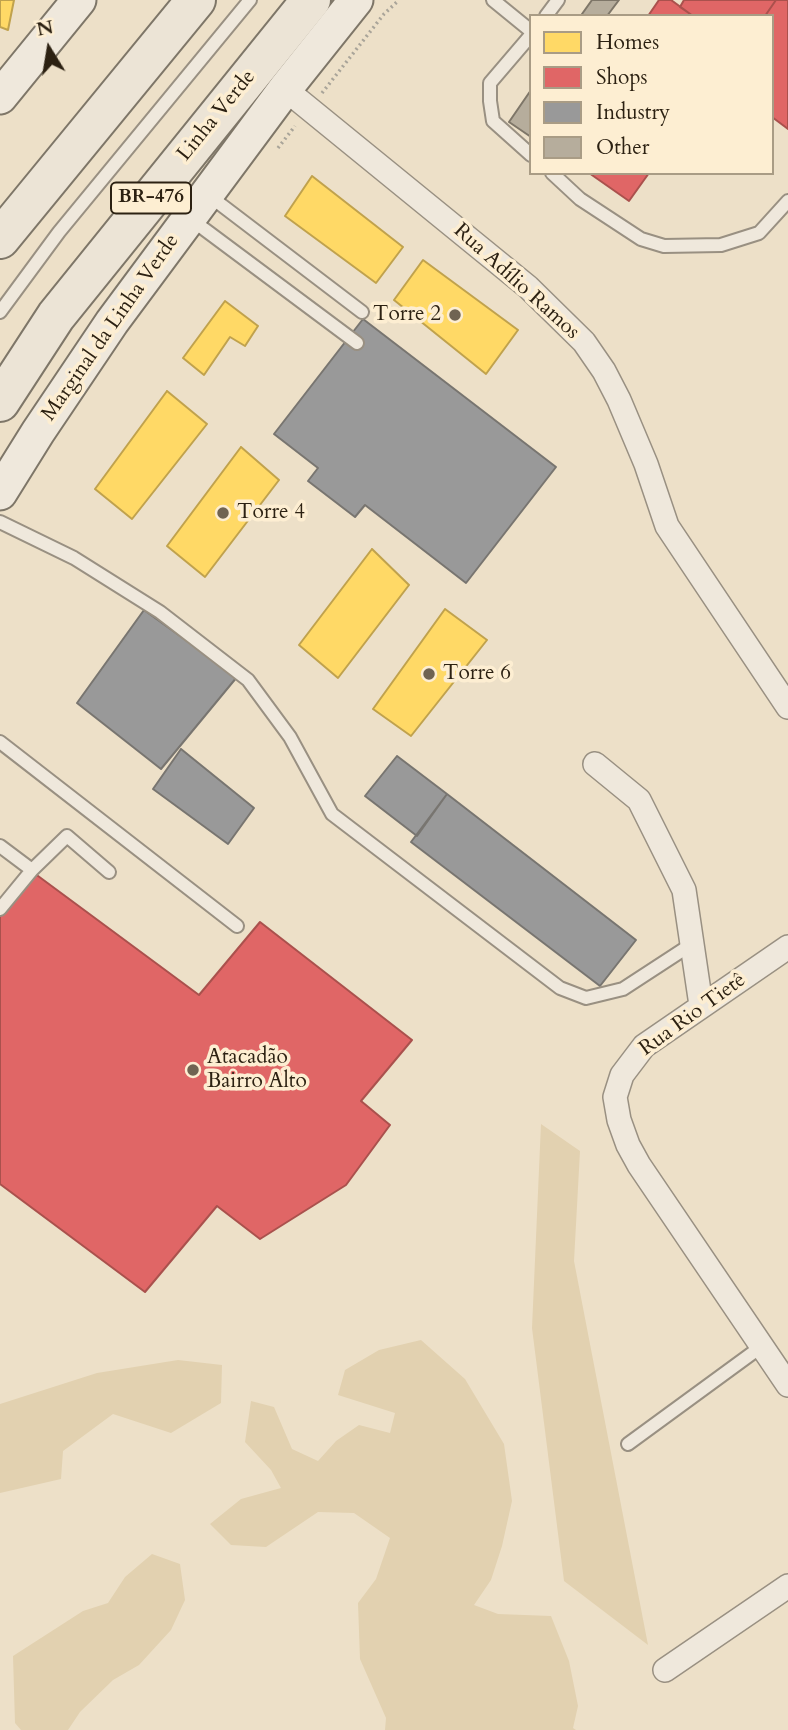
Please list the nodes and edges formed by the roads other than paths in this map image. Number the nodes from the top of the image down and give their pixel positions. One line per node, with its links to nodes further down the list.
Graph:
1 (79, 0): 10 (main road)
2 (196, 0): 11 (highway)
3 (250, 0): 18 (lane)
4 (311, 0): 21 (highway, Linha Verde / BR-476)
5 (356, 0): 9 (main road, Marginal da Linha Verde)
6 (493, 0): 7 (lane)
7 (529, 31)
8 (529, 35): 12 (lane)
9 (285, 89): 15 (main road, Marginal da Linha Verde); 24 (street, Rua Adílio Ramos)
10 (0, 97)
11 (72, 150): 16 (highway); 17 (highway)
12 (529, 153)
13 (554, 175): 14 (lane)
14 (788, 201)
15 (198, 206): 19 (lane); 20 (lane); 22 (main road, Marginal da Linha Verde)
16 (0, 213)
17 (0, 239)
18 (0, 312)
19 (362, 312)
20 (357, 342)
21 (0, 402)
22 (0, 494)
23 (0, 522): 32 (lane)
24 (788, 707)
25 (0, 742): 31 (lane)
26 (594, 764): 32 (street)
27 (0, 846): 28 (lane)
28 (32, 870): 29 (lane); 30 (lane)
29 (109, 872)
30 (0, 909)
31 (237, 926)
32 (692, 944): 34 (street)
33 (788, 947): 34 (street, Rua Rio Tietê)
34 (701, 1005): 35 (street, Rua Rio Tietê)
35 (762, 1346): 36 (street); 37 (lane)
36 (788, 1385)
37 (628, 1444)
38 (788, 1586): 39 (street)
39 (665, 1670)

